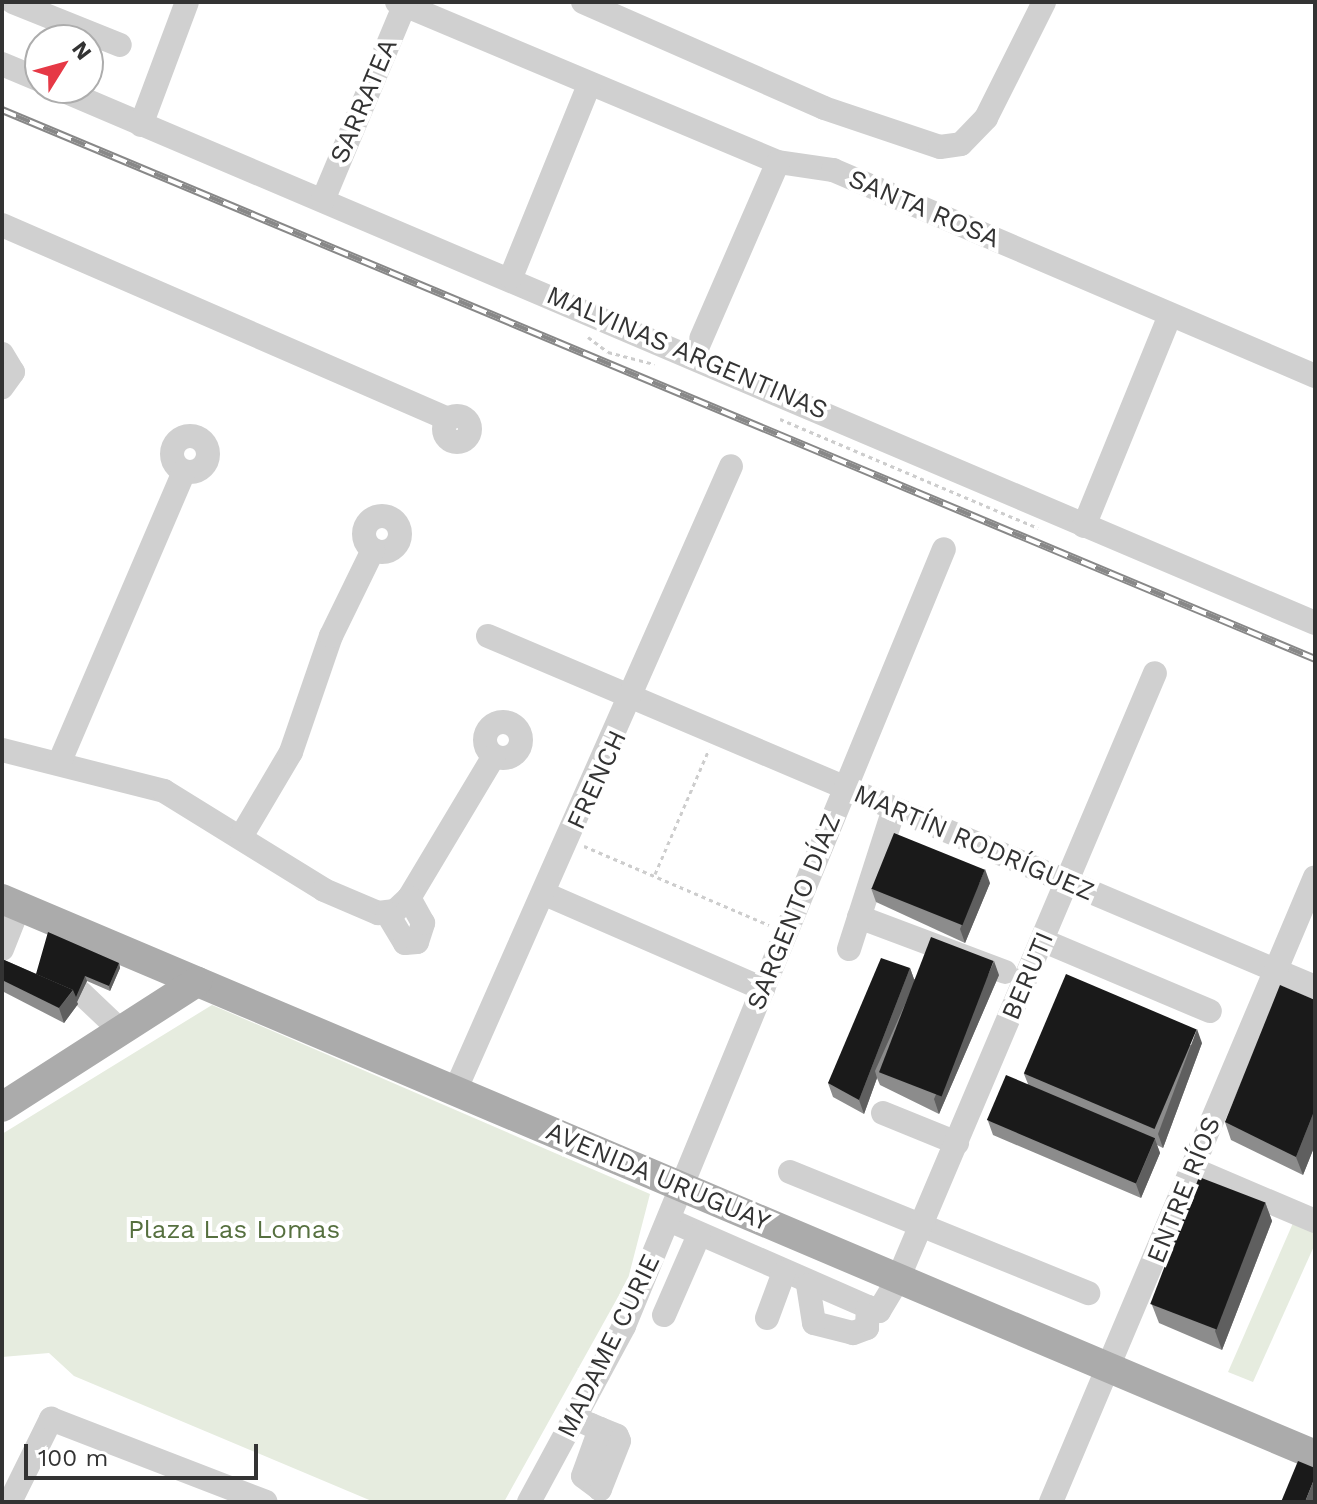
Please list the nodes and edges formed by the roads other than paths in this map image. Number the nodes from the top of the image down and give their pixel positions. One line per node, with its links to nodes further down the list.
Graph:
1 (13, 2): 6 (street)
2 (187, 2): 11 (street)
3 (583, 2): 4 (street)
4 (1044, 2)
5 (402, 3): 9 (street, SANTA ROSA); 13 (street, SARRATEA)
6 (120, 45)
7 (2, 64): 8 (street)
8 (24, 73)
9 (589, 85): 12 (street, SANTA ROSA); 15 (street)
10 (93, 104): 11 (street, MALVINAS ARGENTINAS)
11 (141, 125): 13 (street, MALVINAS ARGENTINAS)
12 (778, 162): 16 (street, SANTA ROSA); 18 (street)
13 (323, 200): 15 (street, MALVINAS ARGENTINAS)
14 (2, 225): 21 (street)
15 (511, 277): 18 (street, MALVINAS ARGENTINAS)
16 (1170, 315): 19 (street, SANTA ROSA); 24 (street)
17 (2, 354): 20 (street)
18 (694, 355): 24 (street, MALVINAS ARGENTINAS)
19 (1314, 374)
20 (2, 387)
21 (449, 419)
22 (731, 466): 30 (street, FRENCH)
23 (184, 471): 33 (street)
24 (1084, 526): 27 (street, MALVINAS ARGENTINAS)
25 (944, 549): 34 (street, SARGENTO DÍAZ)
26 (373, 550): 36 (street)
27 (1315, 623)
28 (488, 636): 30 (street, MARTÍN RODRÍGUEZ)
29 (1155, 673): 38 (street, BERUTI)
30 (633, 701): 34 (street, MARTÍN RODRÍGUEZ); 39 (street, FRENCH)
31 (2, 750): 33 (street)
32 (494, 756): 40 (street)
33 (60, 761): 36 (street)
34 (844, 788): 35 (street, MARTÍN RODRÍGUEZ); 51 (street, SARGENTO DÍAZ)
35 (894, 809): 38 (street, MARTÍN RODRÍGUEZ); 43 (street)
36 (242, 835): 42 (street)
37 (1315, 877): 47 (street, ENTRE RÍOS)
38 (1069, 883): 44 (street, BERUTI); 47 (street, MARTÍN RODRÍGUEZ)
39 (545, 894): 51 (street); 55 (street, FRENCH)
40 (409, 898): 42 (street); 42 (street)
41 (11, 903): 46 (street); 49 (main road, AVENIDA URUGUAY)
42 (387, 913)
43 (859, 917): 45 (street); 48 (street)
44 (1044, 941): 53 (street); 58 (street, BERUTI)
45 (849, 949)
46 (7, 958)
47 (1275, 969): 50 (street, MARTÍN RODRÍGUEZ); 59 (street, ENTRE RÍOS)
48 (1005, 972)
49 (197, 982): 54 (main road); 55 (main road, AVENIDA URUGUAY)
50 (1315, 987)
51 (763, 989): 61 (street, SARGENTO DÍAZ)
52 (81, 993): 54 (street)
53 (1210, 1011)
54 (121, 1031): 56 (main road)
55 (455, 1091): 61 (main road, AVENIDA URUGUAY)
56 (2, 1107)
57 (883, 1113): 58 (street)
58 (957, 1143): 64 (street, BERUTI)
59 (1193, 1169): 63 (street); 73 (street, ENTRE RÍOS)
60 (790, 1172): 64 (street)
61 (683, 1188): 62 (street, MADAME CURIE); 67 (main road, AVENIDA URUGUAY)
62 (669, 1220): 65 (street); 74 (street, MADAME CURIE)
63 (1315, 1221)
64 (920, 1229): 67 (street, BERUTI); 69 (street)
65 (699, 1235): 66 (street); 71 (street)
66 (784, 1272): 68 (street); 72 (street)
67 (898, 1279): 70 (street, BERUTI); 73 (main road, AVENIDA URUGUAY)
68 (808, 1285): 70 (street); 70 (street, BERUTI)
69 (1088, 1293)
70 (872, 1311)
71 (664, 1315)
72 (767, 1318)
73 (1109, 1368): 76 (main road, AVENIDA URUGUAY); 80 (street, ENTRE RÍOS)
74 (575, 1418): 75 (street); 79 (street, MADAME CURIE)
75 (600, 1429)
76 (1315, 1455)
77 (10, 1502): 78 (street)
78 (266, 1502)
79 (529, 1502)
80 (1051, 1502)

